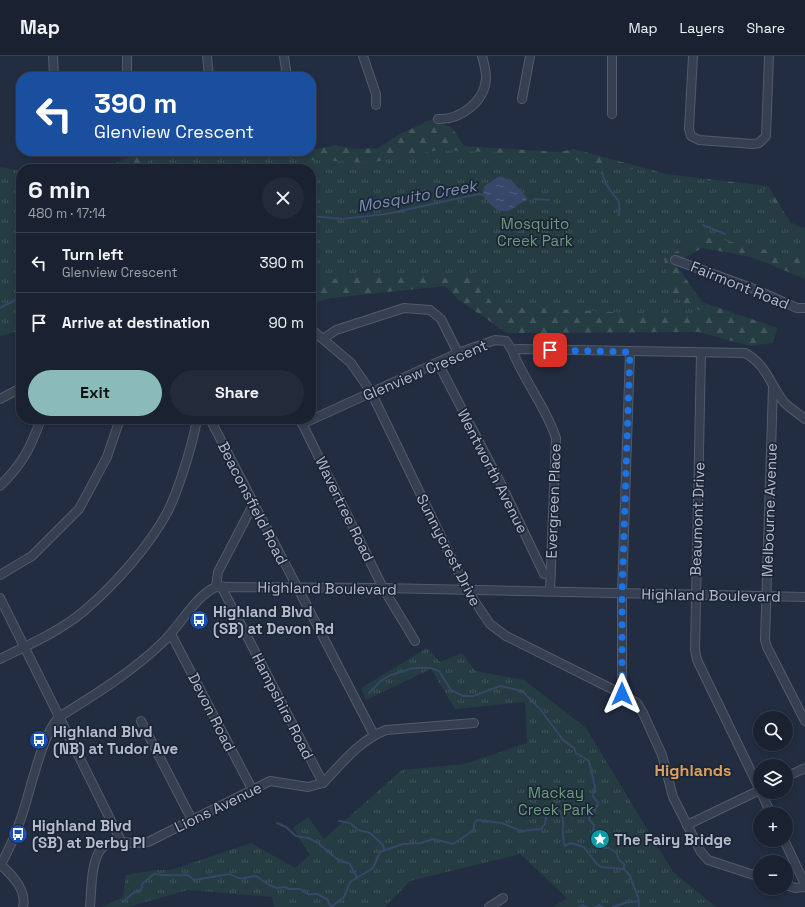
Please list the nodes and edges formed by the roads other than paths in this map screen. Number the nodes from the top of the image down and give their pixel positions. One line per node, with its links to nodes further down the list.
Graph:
1 (53, 56): 11 (street)
2 (127, 56): 12 (street)
3 (207, 56): 13 (street)
4 (284, 56): 14 (street)
5 (364, 56): 16 (street)
6 (482, 56): 18 (street)
7 (530, 56): 15 (street)
8 (612, 56): 17 (street)
9 (693, 56): 10 (street)
10 (769, 56)
11 (54, 72)
12 (127, 72)
13 (209, 72)
14 (286, 72)
15 (522, 99)
16 (376, 106)
17 (612, 114)
18 (438, 119)
19 (675, 260): 20 (street, Fairmont Road)
20 (805, 308)
21 (316, 333): 22 (street, Sunnycrest Drive)
22 (323, 339): 25 (street); 30 (street, Sunnycrest Drive)
23 (512, 350): 24 (street, Glenview Crescent); 25 (street, Glenview Crescent); 42 (street, Evergreen Place)
24 (630, 352): 26 (street, Glenview Crescent); 48 (street)
25 (458, 353): 27 (street, Glenview Crescent)
26 (701, 353): 28 (street, Glenview Crescent); 49 (street, Beaumont Drive)
27 (438, 363): 30 (street, Glenview Crescent); 42 (street, Wentworth Avenue)
28 (773, 387): 33 (street, Glenview Crescent); 50 (street, Melbourne Avenue)
29 (16, 391): 31 (street)
30 (371, 392): 32 (street, Glenview Crescent); 46 (street, Sunnycrest Drive)
31 (0, 399)
32 (316, 416)
33 (805, 419)
34 (39, 424): 39 (street)
35 (118, 424): 41 (street)
36 (196, 424): 55 (street)
37 (213, 424): 40 (street, Beaconsfield Road)
38 (302, 424): 45 (street, Wavertree Road)
39 (0, 486)
40 (254, 503): 43 (street); 44 (street, Beaconsfield Road)
41 (0, 574)
42 (550, 575): 47 (street, Evergreen Place)
43 (218, 587): 44 (street, Highland Boulevard); 53 (street); 66 (street, Hampshire Road)
44 (297, 587): 45 (street, Highland Boulevard); 62 (street, Beaconsfield Road)
45 (383, 588): 46 (street, Highland Boulevard); 54 (street, Wavertree Road)
46 (467, 590): 47 (street, Highland Boulevard); 57 (street, Sunnycrest Drive)
47 (550, 591): 48 (street, Highland Boulevard)
48 (622, 593): 49 (street, Highland Boulevard); 57 (street)
49 (695, 595): 50 (street, Highland Boulevard); 65 (street, Beaumont Drive)
50 (766, 597): 51 (street, Highland Boulevard); 60 (street, Melbourne Avenue)
51 (805, 597)
52 (0, 598): 55 (street)
53 (171, 634): 58 (street); 67 (street, Devon Road)
54 (415, 641)
55 (24, 647): 56 (street); 58 (street)
56 (0, 659)
57 (622, 694): 70 (street, Sunnycrest Drive)
58 (59, 717): 71 (street); 73 (street)
59 (141, 720): 69 (street)
60 (805, 721)
61 (474, 722): 62 (street)
62 (374, 735): 66 (street)
63 (805, 768): 64 (street)
64 (793, 774)
65 (753, 776)
66 (323, 783): 67 (street, Lions Avenue)
67 (252, 789): 69 (street, Lions Avenue)
68 (753, 793): 70 (street)
69 (192, 820): 71 (street, Lions Avenue)
70 (687, 825): 74 (street, Sunnycrest Drive)
71 (122, 843): 80 (street, Lions Avenue)
72 (787, 847): 75 (street)
73 (0, 865): 79 (street)
74 (753, 875)
75 (805, 884)
76 (805, 887): 77 (street)
77 (793, 888)
78 (503, 898): 81 (street)
79 (23, 907)
80 (90, 907)
81 (489, 907)

